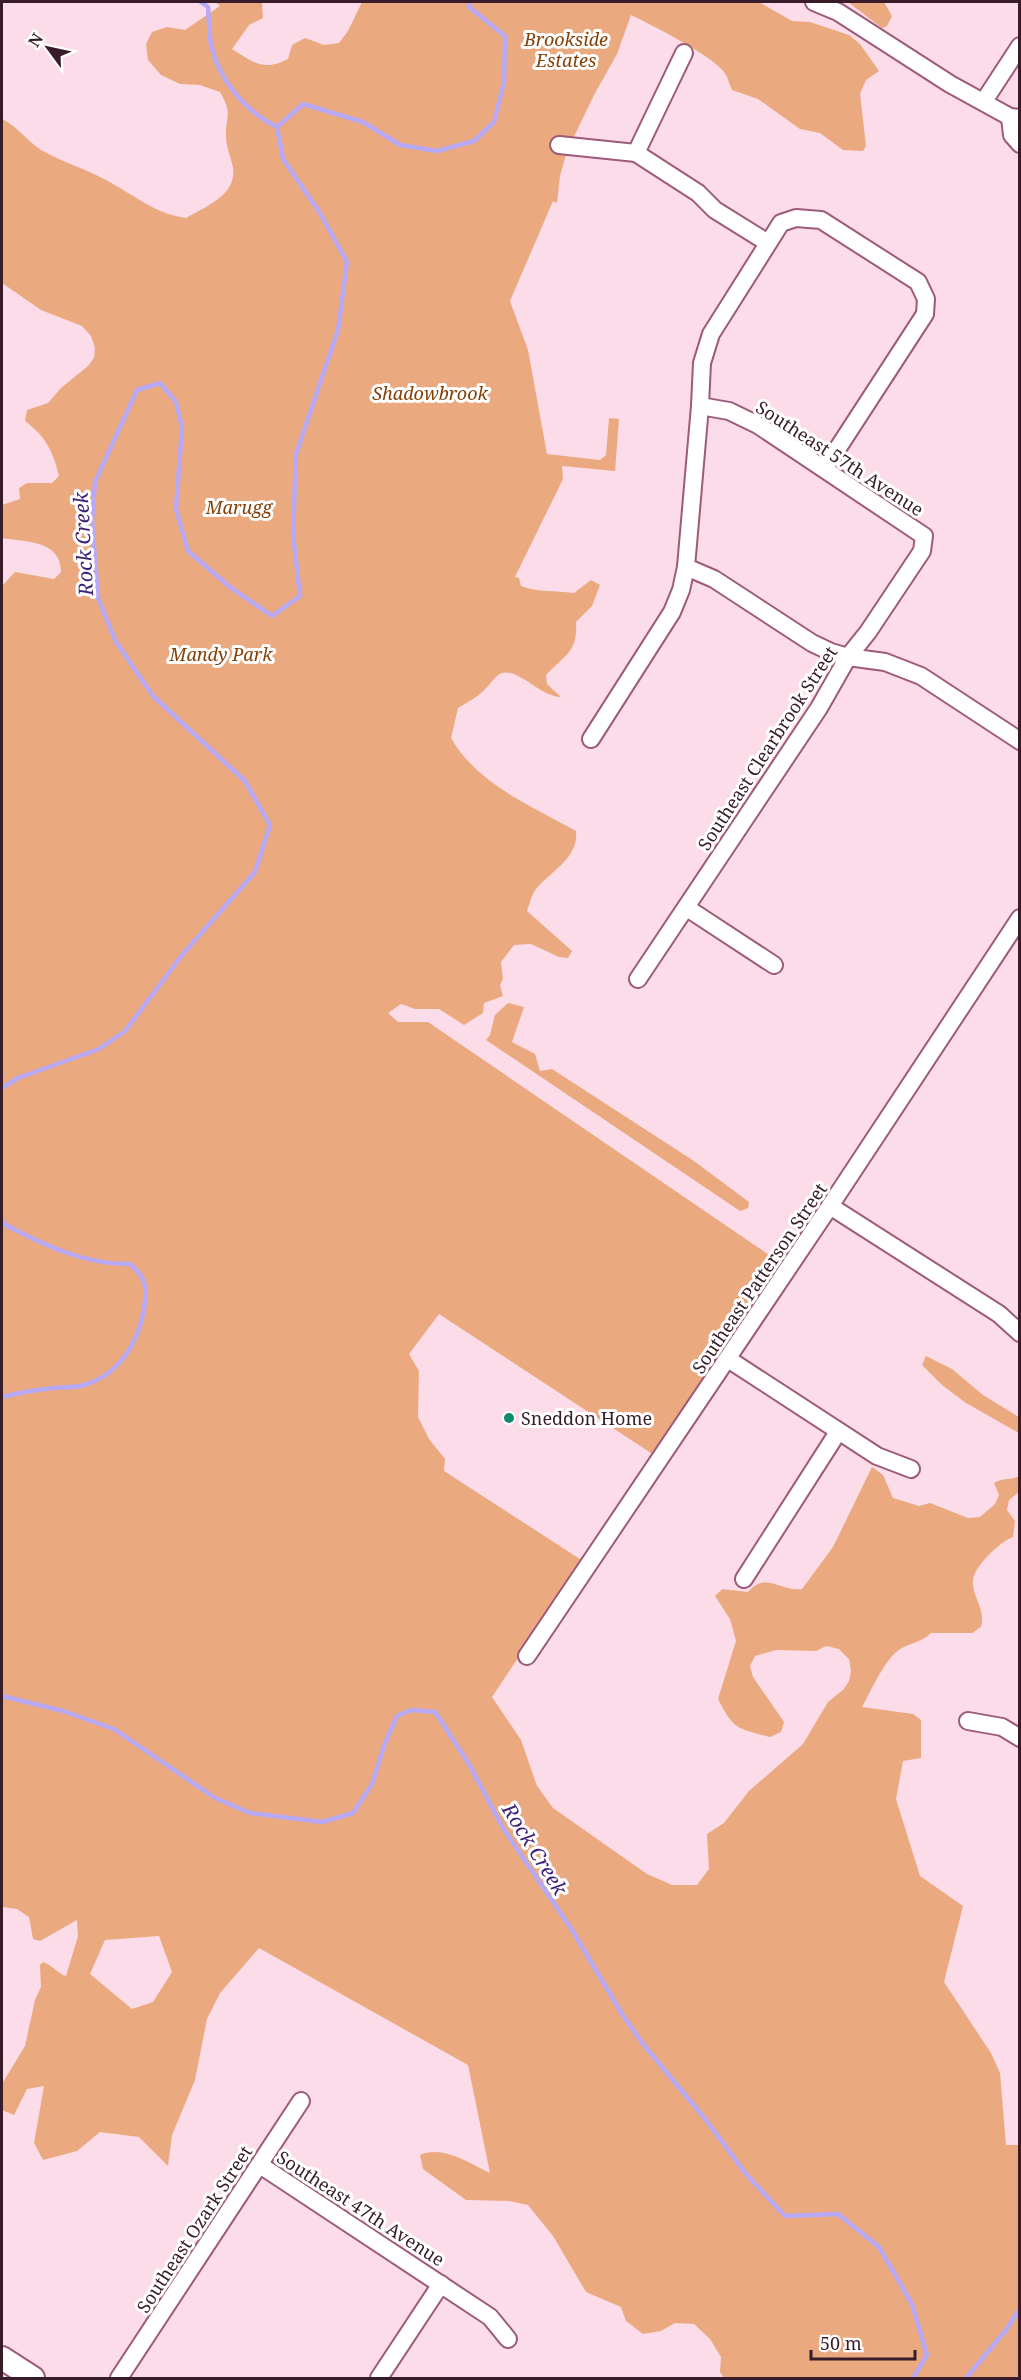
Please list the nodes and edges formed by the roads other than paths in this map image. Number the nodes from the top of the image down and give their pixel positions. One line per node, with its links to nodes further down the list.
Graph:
1 (814, 2): 4 (street)
2 (1020, 46): 4 (street)
3 (684, 53): 8 (street)
4 (984, 101): 5 (street)
5 (1015, 118): 6 (street)
6 (1020, 144)
7 (559, 145): 8 (street)
8 (636, 153): 9 (street)
9 (768, 243): 10 (street); 11 (street)
10 (700, 406): 11 (street, Southeast 57th Avenue); 13 (street)
11 (825, 468): 12 (street, Southeast 57th Avenue)
12 (924, 536): 14 (street, Southeast Clearbrook Street)
13 (686, 567): 14 (street); 15 (street)
14 (848, 657): 16 (street); 17 (street, Southeast Clearbrook Street)
15 (591, 739)
16 (1020, 741)
17 (687, 908): 19 (street); 20 (street, Southeast Clearbrook Street)
18 (1020, 918): 21 (street, Southeast Patterson Street)
19 (774, 965)
20 (638, 979)
21 (830, 1206): 22 (street); 23 (street, Southeast Patterson Street)
22 (1020, 1333)
23 (728, 1359): 24 (street); 27 (street, Southeast Patterson Street)
24 (838, 1432): 25 (street); 26 (street)
25 (911, 1469)
26 (744, 1579)
27 (527, 1656)
28 (968, 1721): 29 (street)
29 (1020, 1738)
30 (301, 2101): 31 (street, Southeast Ozark Street)
31 (260, 2165): 32 (street, Southeast 47th Avenue); 36 (street, Southeast Ozark Street)
32 (441, 2284): 33 (street, Southeast 47th Avenue); 37 (street)
33 (508, 2339)
34 (2, 2358): 35 (main road)
35 (33, 2379)
36 (119, 2379)
37 (379, 2379)

